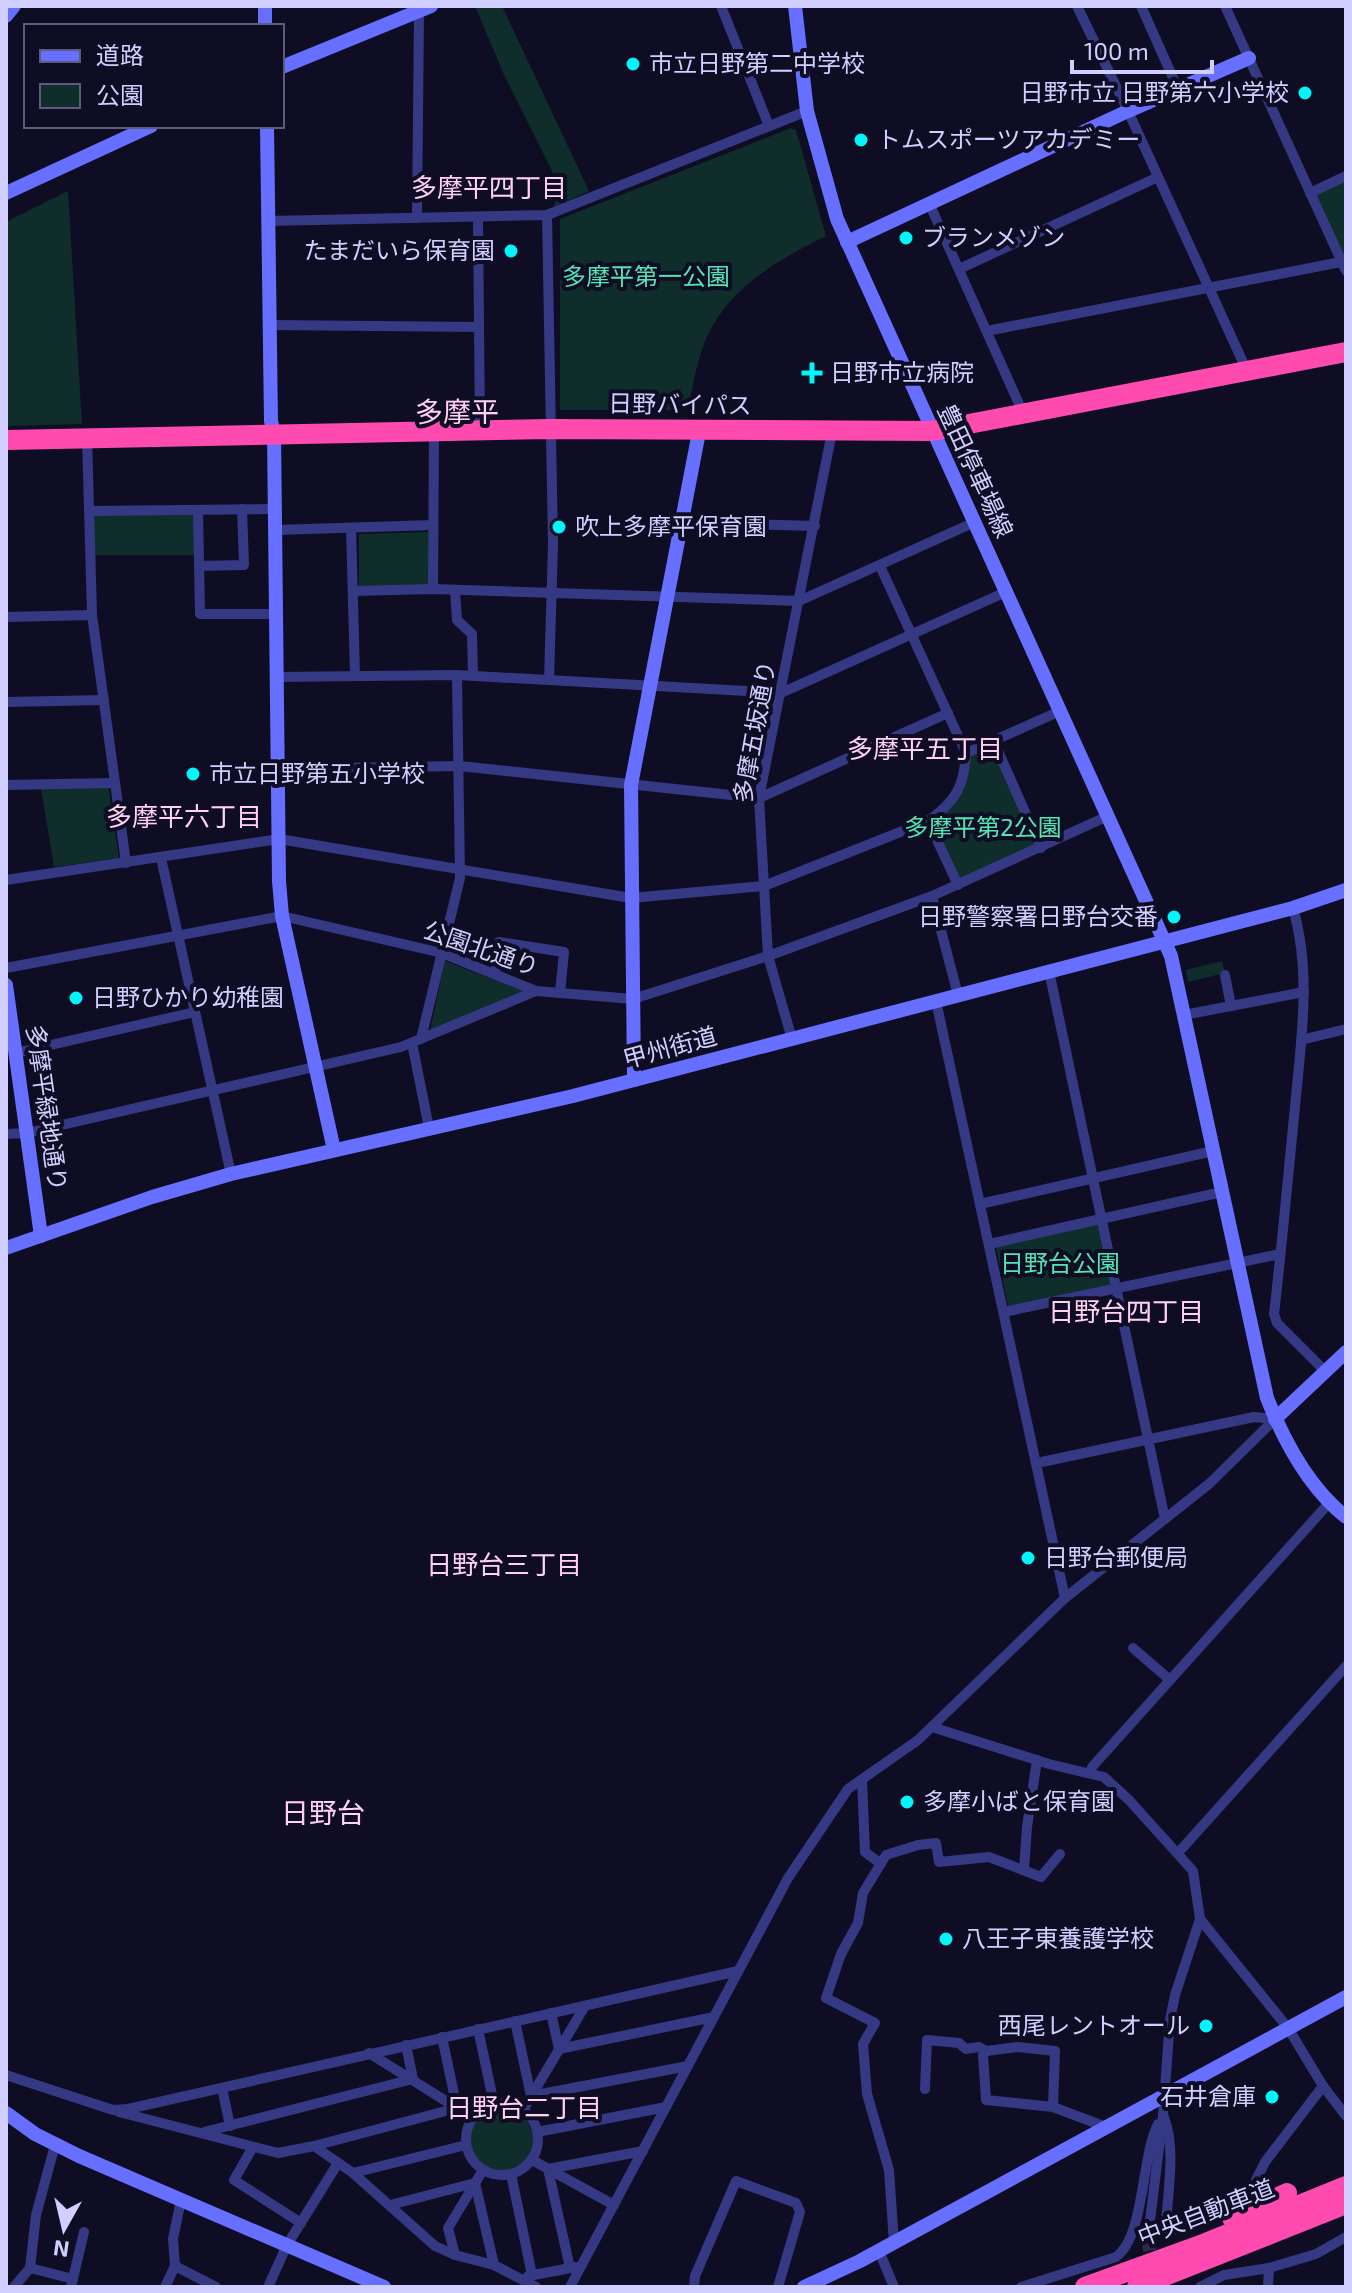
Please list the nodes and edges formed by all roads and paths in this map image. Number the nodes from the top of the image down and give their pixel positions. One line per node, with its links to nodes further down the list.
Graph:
1 (14, 6): 8 (street)
2 (721, 6): 14 (street)
3 (795, 6): 12 (street, 豊田停車場線)
4 (1077, 6): 13 (street)
5 (1141, 6): 11 (street)
6 (1228, 7): 9 (street)
7 (425, 8): 10 (street); 23 (street)
8 (6, 16)
9 (1249, 58): 11 (street); 20 (street)
10 (284, 66)
11 (1178, 89): 13 (street)
12 (807, 111): 14 (street); 26 (street, 豊田停車場線)
13 (1128, 111): 18 (street); 21 (street)
14 (769, 126): 22 (street)
15 (147, 128): 19 (street)
16 (267, 128): 25 (street)
17 (1346, 176): 20 (street)
18 (1158, 177): 28 (street); 29 (street)
19 (6, 193)
20 (1310, 193): 27 (street)
21 (929, 203): 26 (street); 28 (street)
22 (547, 215): 24 (street); 36 (street)
23 (417, 218): 24 (street); 25 (street)
24 (478, 218): 31 (street)
25 (269, 221): 30 (street)
26 (847, 242): 39 (street, 豊田停車場線)
27 (1344, 265): 29 (street)
28 (959, 269): 32 (street)
29 (1209, 287): 32 (street); 34 (street)
30 (270, 325): 31 (street); 42 (street)
31 (478, 327): 38 (street)
32 (987, 331): 35 (street)
33 (1346, 352): 34 (highway, 日野バイパス)
34 (1247, 371): 35 (highway, 日野バイパス)
35 (1024, 415): 39 (highway, 日野バイパス)
36 (550, 429): 38 (highway, 日野バイパス); 40 (highway, 日野バイパス); 61 (street)
37 (434, 431): 38 (highway, 日野バイパス); 42 (highway, 日野バイパス); 51 (street)
38 (480, 431)
39 (932, 431): 41 (highway, 日野バイパス); 50 (street, 豊田停車場線)
40 (699, 432): 41 (highway, 日野バイパス); 49 (street)
41 (832, 432): 52 (street, 多摩五坂通り)
42 (274, 433): 43 (highway, 日野バイパス); 46 (street)
43 (87, 437): 44 (highway, 日野バイパス); 48 (street)
44 (6, 440)
45 (242, 509): 46 (street); 47 (street); 55 (street)
46 (275, 509): 54 (street)
47 (198, 510): 48 (street); 55 (street)
48 (89, 511): 65 (street)
49 (682, 522): 52 (street); 62 (street)
50 (975, 522): 56 (street); 60 (street, 豊田停車場線)
51 (433, 525): 53 (street); 57 (street)
52 (815, 526): 63 (street, 多摩五坂通り)
53 (351, 528): 54 (street); 59 (street)
54 (275, 530): 64 (street)
55 (199, 566): 64 (street)
56 (880, 566): 63 (street); 67 (street)
57 (433, 589): 58 (street); 59 (street)
58 (455, 590): 61 (street); 70 (street)
59 (353, 591): 69 (street)
60 (1008, 591): 67 (street); 77 (street, 豊田停車場線)
61 (553, 594): 62 (street); 72 (street)
62 (667, 597): 63 (street); 73 (street)
63 (799, 601): 74 (street, 多摩五坂通り)
64 (276, 614): 71 (street)
65 (92, 615): 66 (street); 75 (street)
66 (6, 617)
67 (912, 634): 74 (street); 78 (street)
68 (457, 675): 69 (street); 70 (street); 81 (street)
69 (355, 676): 71 (street)
70 (473, 676): 72 (street)
71 (277, 677): 82 (street)
72 (549, 680): 73 (street)
73 (649, 685): 74 (street); 85 (street)
74 (781, 693): 86 (street, 多摩五坂通り)
75 (104, 700): 76 (street); 83 (street)
76 (6, 702)
77 (1060, 711): 79 (street); 87 (street, 豊田停車場線)
78 (948, 713): 80 (street); 86 (street)
79 (994, 742): 80 (street); 90 (street)
80 (966, 753): 88 (street)
81 (460, 766): 82 (street); 85 (street); 93 (street)
82 (278, 769): 89 (street)
83 (115, 783): 84 (street); 92 (street)
84 (6, 785)
85 (631, 785): 86 (street); 99 (street)
86 (759, 798): 96 (street, 多摩五坂通り)
87 (1108, 816): 90 (street, 公園北通り); 103 (street, 豊田停車場線)
88 (928, 821): 95 (street); 96 (street)
89 (279, 839): 91 (street); 93 (street); 101 (street)
90 (1041, 848): 95 (street, 公園北通り)
91 (161, 858): 92 (street); 102 (street)
92 (126, 863): 94 (street)
93 (461, 870): 99 (street); 104 (street)
94 (6, 880)
95 (958, 885): 98 (street, 公園北通り)
96 (764, 886): 99 (street); 105 (street, 多摩五坂通り)
97 (1346, 890): 100 (street, 甲州街道)
98 (932, 896): 105 (street, 公園北通り); 114 (street)
99 (631, 898): 115 (street)
100 (1293, 908): 103 (street, 甲州街道); 112 (street)
101 (282, 916): 102 (street, 公園北通り); 104 (street, 公園北通り); 125 (street)
102 (178, 936): 106 (street, 公園北通り); 118 (street)
103 (1164, 941): 107 (street, 甲州街道); 119 (street, 豊田停車場線)
104 (442, 953): 108 (street, 公園北通り); 123 (street)
105 (768, 956): 115 (street, 公園北通り); 121 (street, 多摩五坂通り)
106 (6, 968)
107 (1049, 971): 114 (street, 甲州街道); 134 (street)
108 (495, 974): 111 (street, 公園北通り); 113 (street)
109 (1225, 975): 117 (street)
110 (6, 985): 124 (street, 多摩平緑地通り)
111 (536, 991): 113 (street, 公園北通り); 123 (street)
112 (1304, 992): 117 (street); 122 (street)
113 (560, 993): 115 (street, 公園北通り)
114 (958, 995): 116 (street, 甲州街道)
115 (633, 999): 126 (street)
116 (936, 1001): 121 (street, 甲州街道); 136 (street)
117 (1231, 1006): 119 (street)
118 (195, 1012): 124 (street); 127 (street)
119 (1184, 1015): 132 (street, 豊田停車場線)
120 (1346, 1029): 122 (street)
121 (792, 1039): 126 (street, 甲州街道)
122 (1301, 1040): 141 (street)
123 (416, 1041): 125 (street); 128 (street)
124 (16, 1053): 129 (street, 多摩平緑地通り)
125 (316, 1067): 127 (street); 131 (street)
126 (634, 1080): 128 (street, 甲州街道)
127 (212, 1089): 129 (street); 133 (street)
128 (429, 1128): 131 (street, 甲州街道)
129 (27, 1133): 130 (street); 138 (street, 多摩平緑地通り)
130 (6, 1134)
131 (334, 1150): 133 (street, 甲州街道)
132 (1213, 1151): 134 (street); 135 (street, 豊田停車場線)
133 (231, 1174): 138 (street, 甲州街道)
134 (1093, 1178): 136 (street); 137 (street)
135 (1222, 1192): 137 (street); 142 (street, 豊田停車場線)
136 (980, 1204): 139 (street)
137 (1102, 1219): 139 (street); 143 (street)
138 (41, 1236): 140 (street, 甲州街道)
139 (989, 1244): 144 (street)
140 (6, 1248)
141 (1280, 1254): 142 (street); 146 (street)
142 (1236, 1262): 143 (street); 147 (street, 豊田停車場線)
143 (1116, 1288): 144 (street); 148 (street)
144 (1004, 1312): 149 (street)
145 (1346, 1352): 146 (street)
146 (1325, 1371): 147 (street)
147 (1275, 1419): 148 (street); 150 (street, 豊田停車場線); 152 (street)
148 (1148, 1439): 149 (street); 152 (street)
149 (1037, 1463): 153 (street)
150 (1329, 1503): 151 (street, 豊田停車場線); 156 (street)
151 (1346, 1517)
152 (1165, 1519): 153 (street)
153 (1065, 1598): 157 (street)
154 (1133, 1648): 156 (street)
155 (1346, 1666): 161 (street)
156 (1170, 1680): 159 (street)
157 (932, 1727): 158 (street); 160 (street)
158 (1037, 1760): 159 (street); 164 (street)
159 (1091, 1773): 161 (street)
160 (862, 1780): 163 (street); 166 (street)
161 (1178, 1853): 165 (street)
162 (1060, 1854): 164 (street)
163 (881, 1864): 164 (street); 223 (street)
164 (1024, 1870)
165 (1200, 1919): 172 (street); 186 (street)
166 (738, 1971): 168 (street); 170 (street)
167 (1346, 1997): 172 (street)
168 (585, 2006): 169 (street); 176 (street)
169 (551, 2013): 171 (street); 176 (street)
170 (714, 2017): 176 (street); 179 (street)
171 (515, 2021): 173 (street); 185 (street)
172 (1288, 2028): 182 (street); 186 (street)
173 (478, 2029): 174 (street); 187 (street)
174 (442, 2037): 175 (street); 190 (street)
175 (406, 2045): 178 (street); 181 (street)
176 (559, 2049): 185 (street)
177 (986, 2051): 184 (street); 189 (street); 189 (street)
178 (369, 2053): 181 (street); 183 (street)
179 (688, 2066): 185 (street); 188 (street)
180 (6, 2075): 191 (street)
181 (413, 2079): 190 (street); 197 (street)
182 (1323, 2086): 193 (street); 195 (street)
183 (222, 2088): 191 (street); 197 (street)
184 (925, 2089)
185 (531, 2096): 192 (street)
186 (1164, 2097): 195 (street); 198 (street)
187 (494, 2104): 192 (street); 196 (street)
188 (666, 2107): 199 (street); 205 (street)
189 (1053, 2107): 198 (street)
190 (457, 2108): 196 (street); 203 (street)
191 (113, 2110): 200 (street)
192 (523, 2110): 199 (street)
193 (1344, 2110)
194 (6, 2113): 201 (street)
195 (1163, 2115): 221 (street); 246 (street)
196 (473, 2118): 202 (street)
197 (230, 2126): 200 (street)
198 (1106, 2127): 223 (street)
199 (537, 2132): 206 (street)
200 (201, 2133): 204 (street)
201 (55, 2145): 215 (street); 230 (street)
202 (466, 2145): 209 (street); 210 (street)
203 (314, 2146): 204 (street); 207 (street)
204 (253, 2147): 219 (street)
205 (643, 2151): 208 (street); 218 (street)
206 (532, 2160): 208 (street); 211 (street)
207 (338, 2163): 210 (street); 219 (street)
208 (548, 2169): 218 (street); 229 (street)
209 (483, 2170): 211 (street); 212 (street)
210 (353, 2173): 217 (street)
211 (511, 2174): 232 (street)
212 (475, 2183): 217 (street); 226 (street); 227 (street)
213 (1346, 2186): 247 (highway, 中央自動車道)
214 (1287, 2193): 247 (highway)
215 (181, 2200): 224 (street); 228 (street)
216 (1346, 2204): 248 (highway, 中央自動車道); 249 (highway)
217 (390, 2205): 226 (street)
218 (614, 2205): 229 (street)
219 (301, 2223): 224 (street)
220 (84, 2232): 234 (street)
221 (1148, 2237)
222 (1346, 2237): 231 (street)
223 (894, 2243): 225 (street)
224 (287, 2245): 238 (street); 239 (street)
225 (879, 2251): 244 (street); 245 (street)
226 (455, 2255): 227 (street)
227 (494, 2265): 233 (street)
228 (175, 2266): 236 (street); 237 (street)
229 (576, 2267): 232 (street); 241 (street)
230 (30, 2268): 234 (street); 235 (street)
231 (1269, 2268): 250 (street); 251 (street)
232 (532, 2275): 233 (street)
233 (520, 2277): 240 (street)
234 (72, 2283)
235 (14, 2287)
236 (165, 2287)
237 (216, 2287)
238 (268, 2287)
239 (384, 2287)
240 (536, 2287)
241 (570, 2287)
242 (694, 2287): 243 (street)
243 (778, 2287)
244 (804, 2287)
245 (894, 2287)
246 (1021, 2287)
247 (1084, 2287)
248 (1137, 2287)
249 (1176, 2287)
250 (1200, 2287)
251 (1268, 2287)

